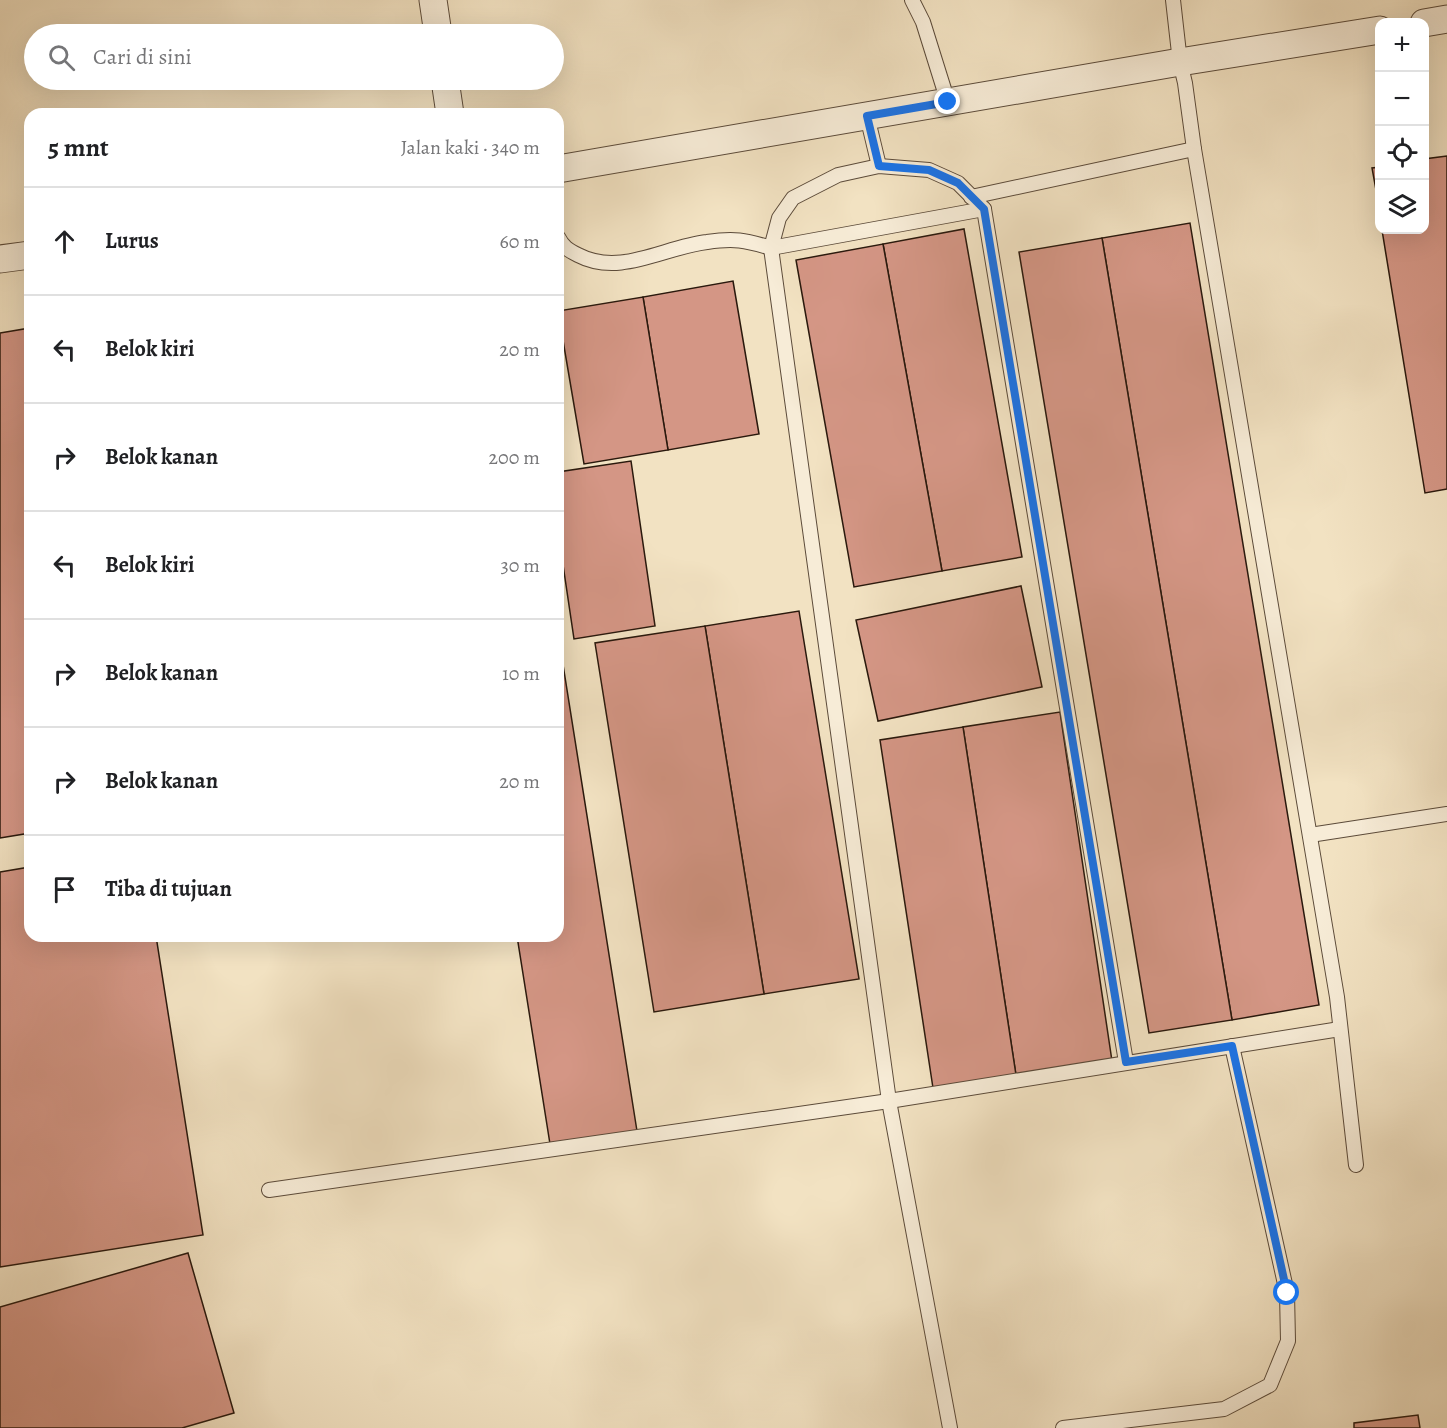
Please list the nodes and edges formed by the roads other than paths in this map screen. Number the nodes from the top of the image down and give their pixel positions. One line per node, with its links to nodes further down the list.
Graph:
1 (433, 0): 6 (street)
2 (912, 0): 10 (lane)
3 (1173, 0): 8 (lane)
4 (1447, 19): 5 (street)
5 (1429, 21)
6 (437, 24)
7 (1375, 31): 8 (street)
8 (1180, 62): 10 (street); 13 (lane)
9 (446, 90): 11 (street)
10 (948, 102): 12 (street)
11 (449, 108)
12 (867, 116): 14 (lane); 15 (street)
13 (1194, 149): 16 (lane); 23 (lane)
14 (879, 166): 16 (lane); 19 (lane)
15 (564, 169)
16 (971, 197): 17 (lane)
17 (984, 209): 19 (lane); 26 (lane)
18 (564, 248): 19 (lane)
19 (771, 248): 27 (lane)
20 (24, 256): 21 (street)
21 (0, 259)
22 (1447, 814): 23 (lane)
23 (1310, 835): 24 (lane)
24 (1341, 1029): 25 (lane); 28 (lane)
25 (1232, 1046): 26 (lane); 31 (lane)
26 (1126, 1062): 27 (lane)
27 (890, 1101): 29 (lane); 30 (lane)
28 (1356, 1165)
29 (270, 1190)
30 (950, 1428)
31 (1063, 1428)

